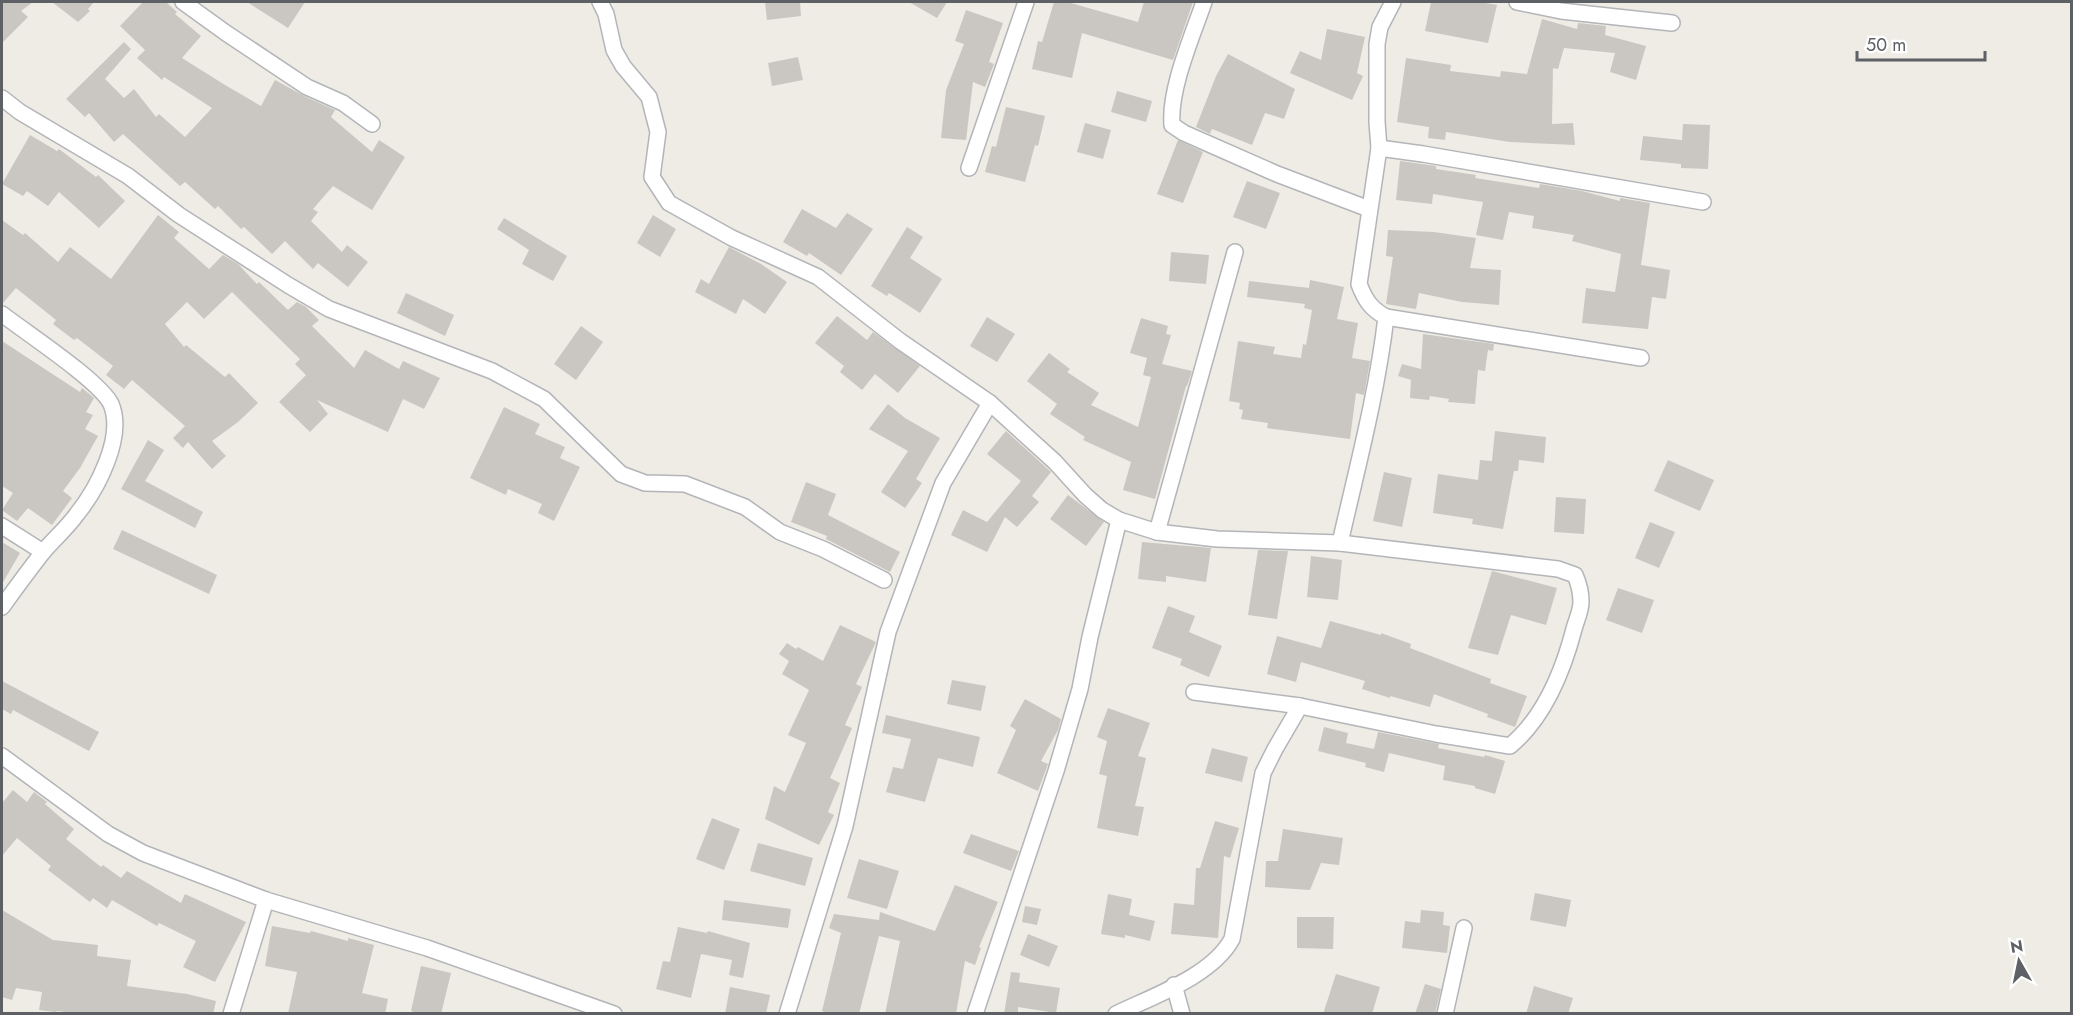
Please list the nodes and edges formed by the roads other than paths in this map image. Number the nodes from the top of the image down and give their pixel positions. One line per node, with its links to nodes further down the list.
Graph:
1 (183, 2): 9 (street)
2 (600, 2): 18 (street)
3 (1026, 2): 11 (street)
4 (1204, 2): 13 (street)
5 (1393, 2): 10 (street)
6 (1517, 2): 7 (street)
7 (1672, 23)
8 (2, 98): 24 (street)
9 (372, 124)
10 (1379, 148): 12 (street); 13 (street)
11 (969, 168)
12 (1703, 202)
13 (1369, 209): 16 (street)
14 (1235, 252): 21 (street)
15 (2, 314): 23 (street)
16 (1386, 317): 17 (street); 22 (street)
17 (1641, 358)
18 (990, 403): 19 (street); 34 (street)
19 (1119, 520): 21 (street); 35 (street)
20 (2, 526): 23 (street)
21 (1157, 532): 22 (street)
22 (1340, 543): 27 (street)
23 (43, 552): 25 (street)
24 (884, 580)
25 (2, 607)
26 (1194, 692): 27 (street)
27 (1300, 706): 31 (street)
28 (2, 756): 29 (street)
29 (266, 900): 32 (street); 33 (street)
30 (1464, 928): 38 (street)
31 (1174, 985): 36 (street); 37 (street)
32 (231, 1014)
33 (614, 1014)
34 (787, 1014)
35 (975, 1014)
36 (1116, 1014)
37 (1182, 1014)
38 (1445, 1014)

